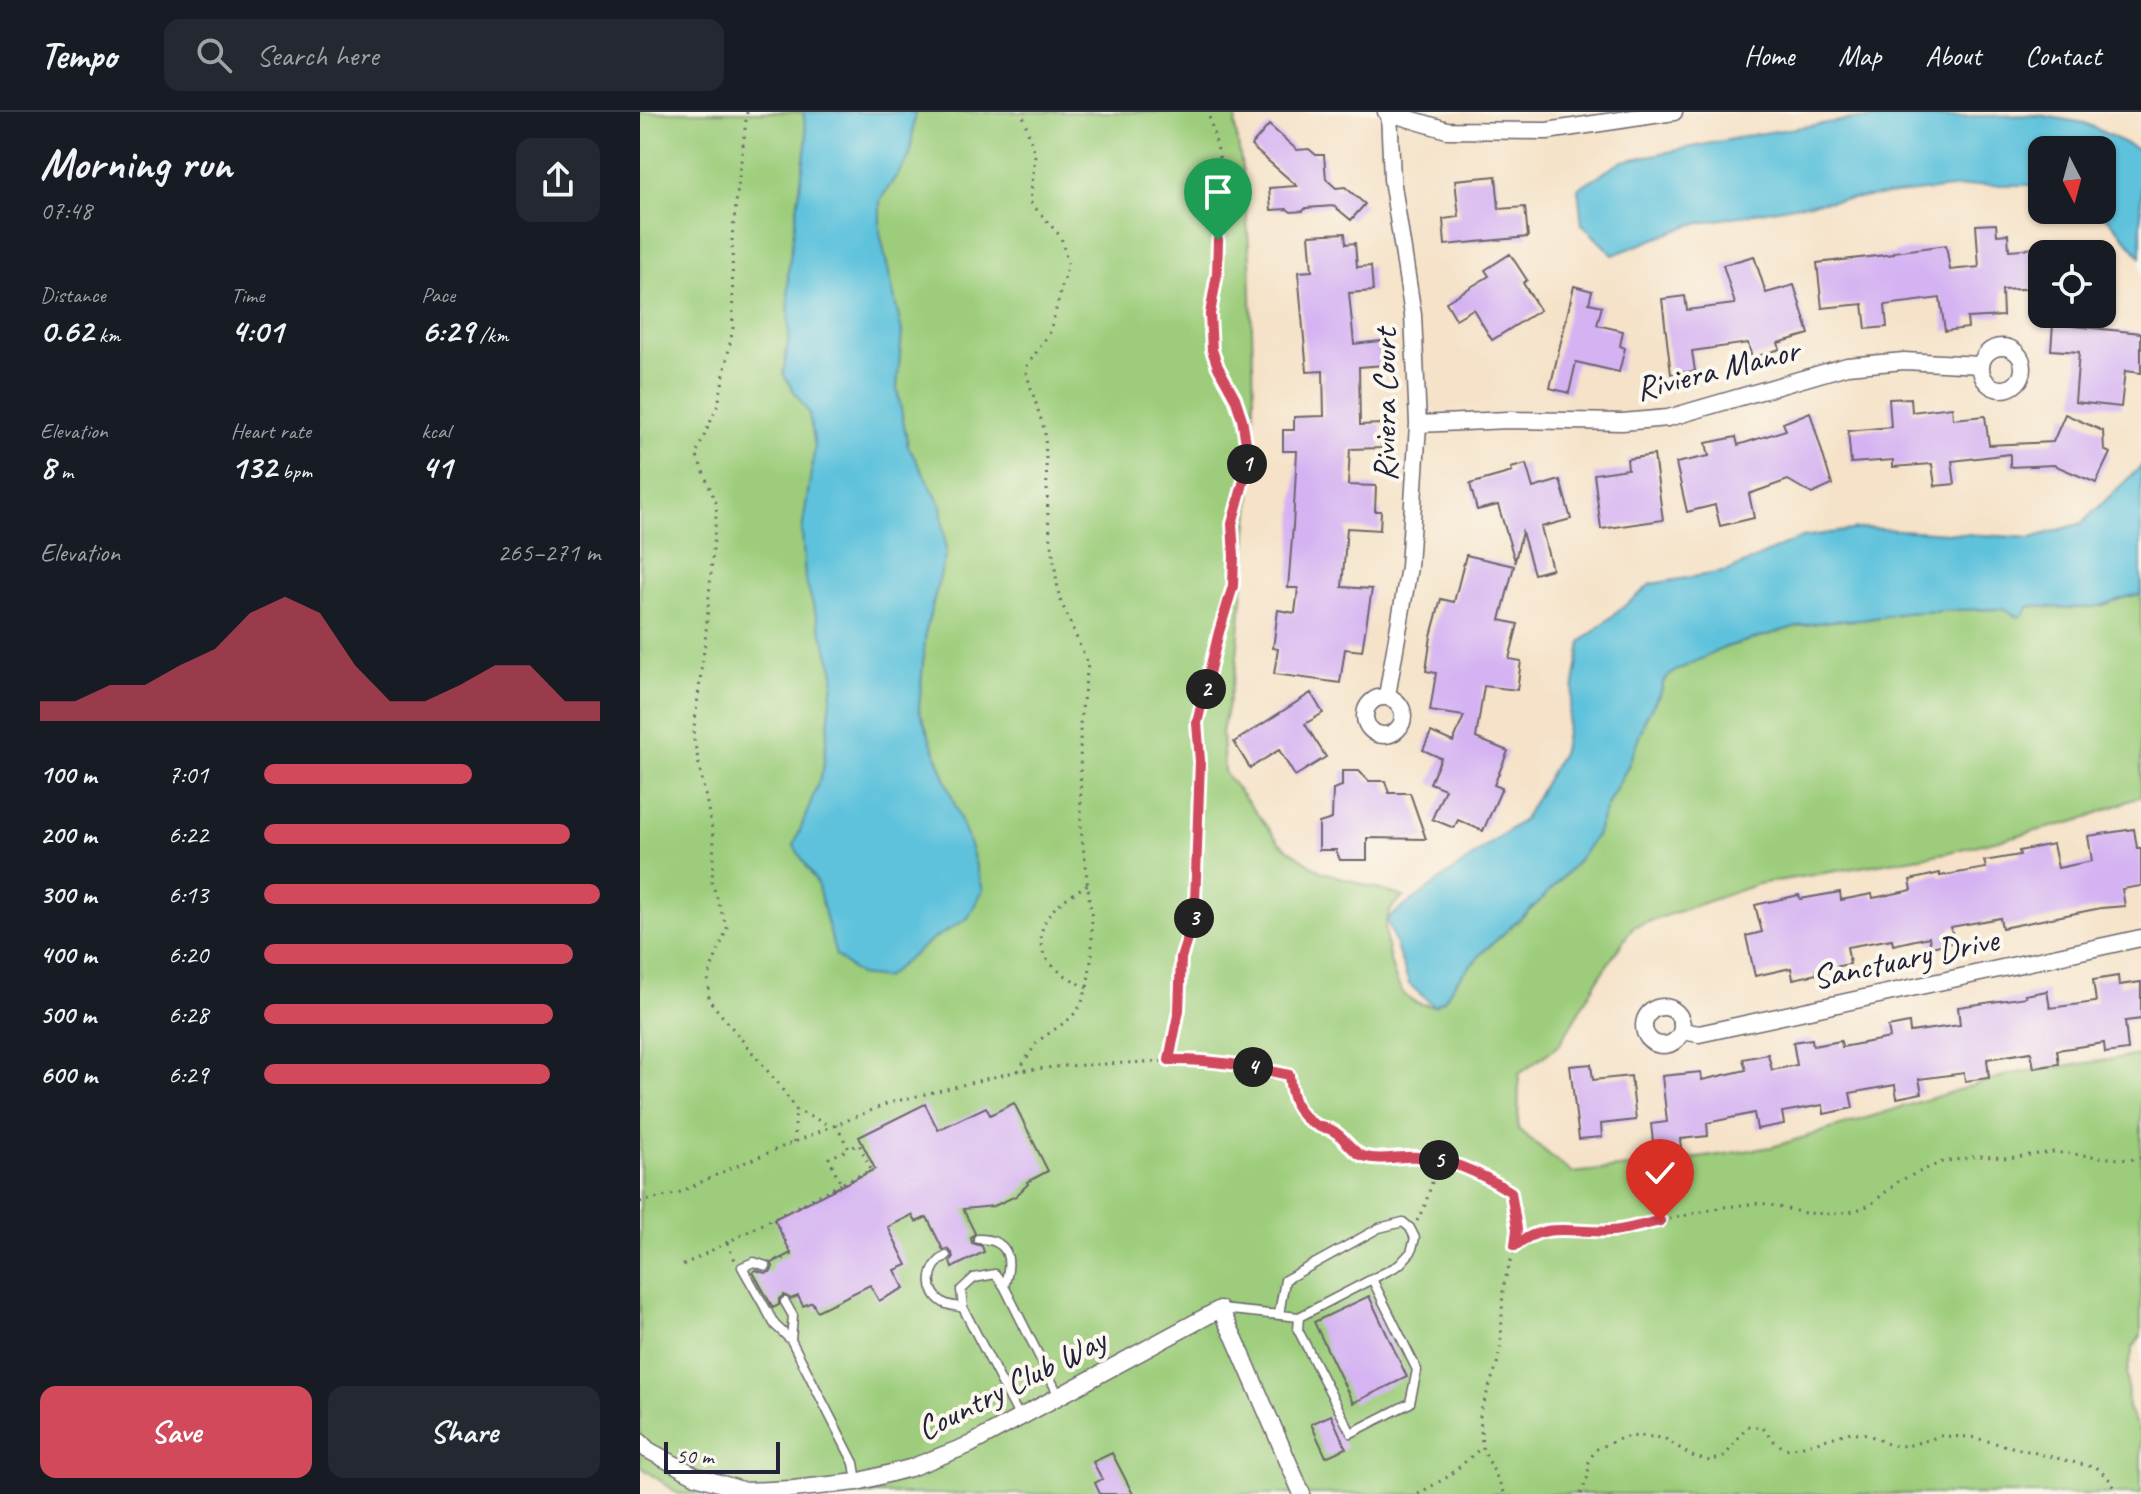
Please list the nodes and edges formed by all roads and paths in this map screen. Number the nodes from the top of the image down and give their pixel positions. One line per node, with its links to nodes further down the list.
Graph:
1 (747, 112): 15 (path)
2 (1022, 112): 9 (path)
3 (1208, 112): 13 (path)
4 (1388, 112): 5 (street); 7 (street, Riviera Court)
5 (1674, 112)
6 (1980, 365): 7 (street, Riviera Manor)
7 (1418, 424): 8 (street, Riviera Court)
8 (1387, 696)
9 (1088, 884): 11 (path); 11 (path)
10 (2141, 938): 12 (street, Sanctuary Drive)
11 (1087, 988): 14 (path)
12 (1682, 1031)
13 (1169, 1060): 14 (path); 20 (path)
14 (1018, 1071): 16 (path)
15 (796, 1110): 16 (path); 17 (path)
16 (834, 1126): 17 (path); 18 (path)
17 (794, 1142): 22 (path)
18 (849, 1149): 21 (path); 21 (path)
19 (2141, 1158): 27 (path)
20 (1439, 1160): 24 (path); 27 (path)
21 (841, 1184): 23 (path)
22 (640, 1202)
23 (774, 1219): 26 (path); 28 (path)
24 (1410, 1228): 33 (lane); 38 (lane)
25 (978, 1239): 34 (lane)
26 (727, 1243): 30 (path); 31 (path)
27 (1515, 1246): 44 (path)
28 (770, 1254)
29 (946, 1256): 36 (lane)
30 (736, 1261)
31 (683, 1265)
32 (766, 1266): 40 (lane)
33 (1372, 1279): 39 (lane); 39 (lane)
34 (1004, 1286): 36 (lane); 41 (lane)
35 (785, 1302): 40 (lane)
36 (963, 1308): 42 (lane)
37 (1220, 1309): 38 (lane); 41 (street, Country Club Way); 46 (street)
38 (1279, 1314): 39 (lane)
39 (1299, 1317)
40 (791, 1340): 45 (lane)
41 (1059, 1396): 42 (street, Country Club Way)
42 (1020, 1418): 45 (street, Country Club Way)
43 (640, 1442): 45 (street, Country Club Way)
44 (1482, 1447): 47 (path); 48 (path)
45 (859, 1490)
46 (1302, 1494)
47 (1418, 1494)
48 (1505, 1494)
49 (1581, 1494): 50 (path)
50 (2117, 1494)

